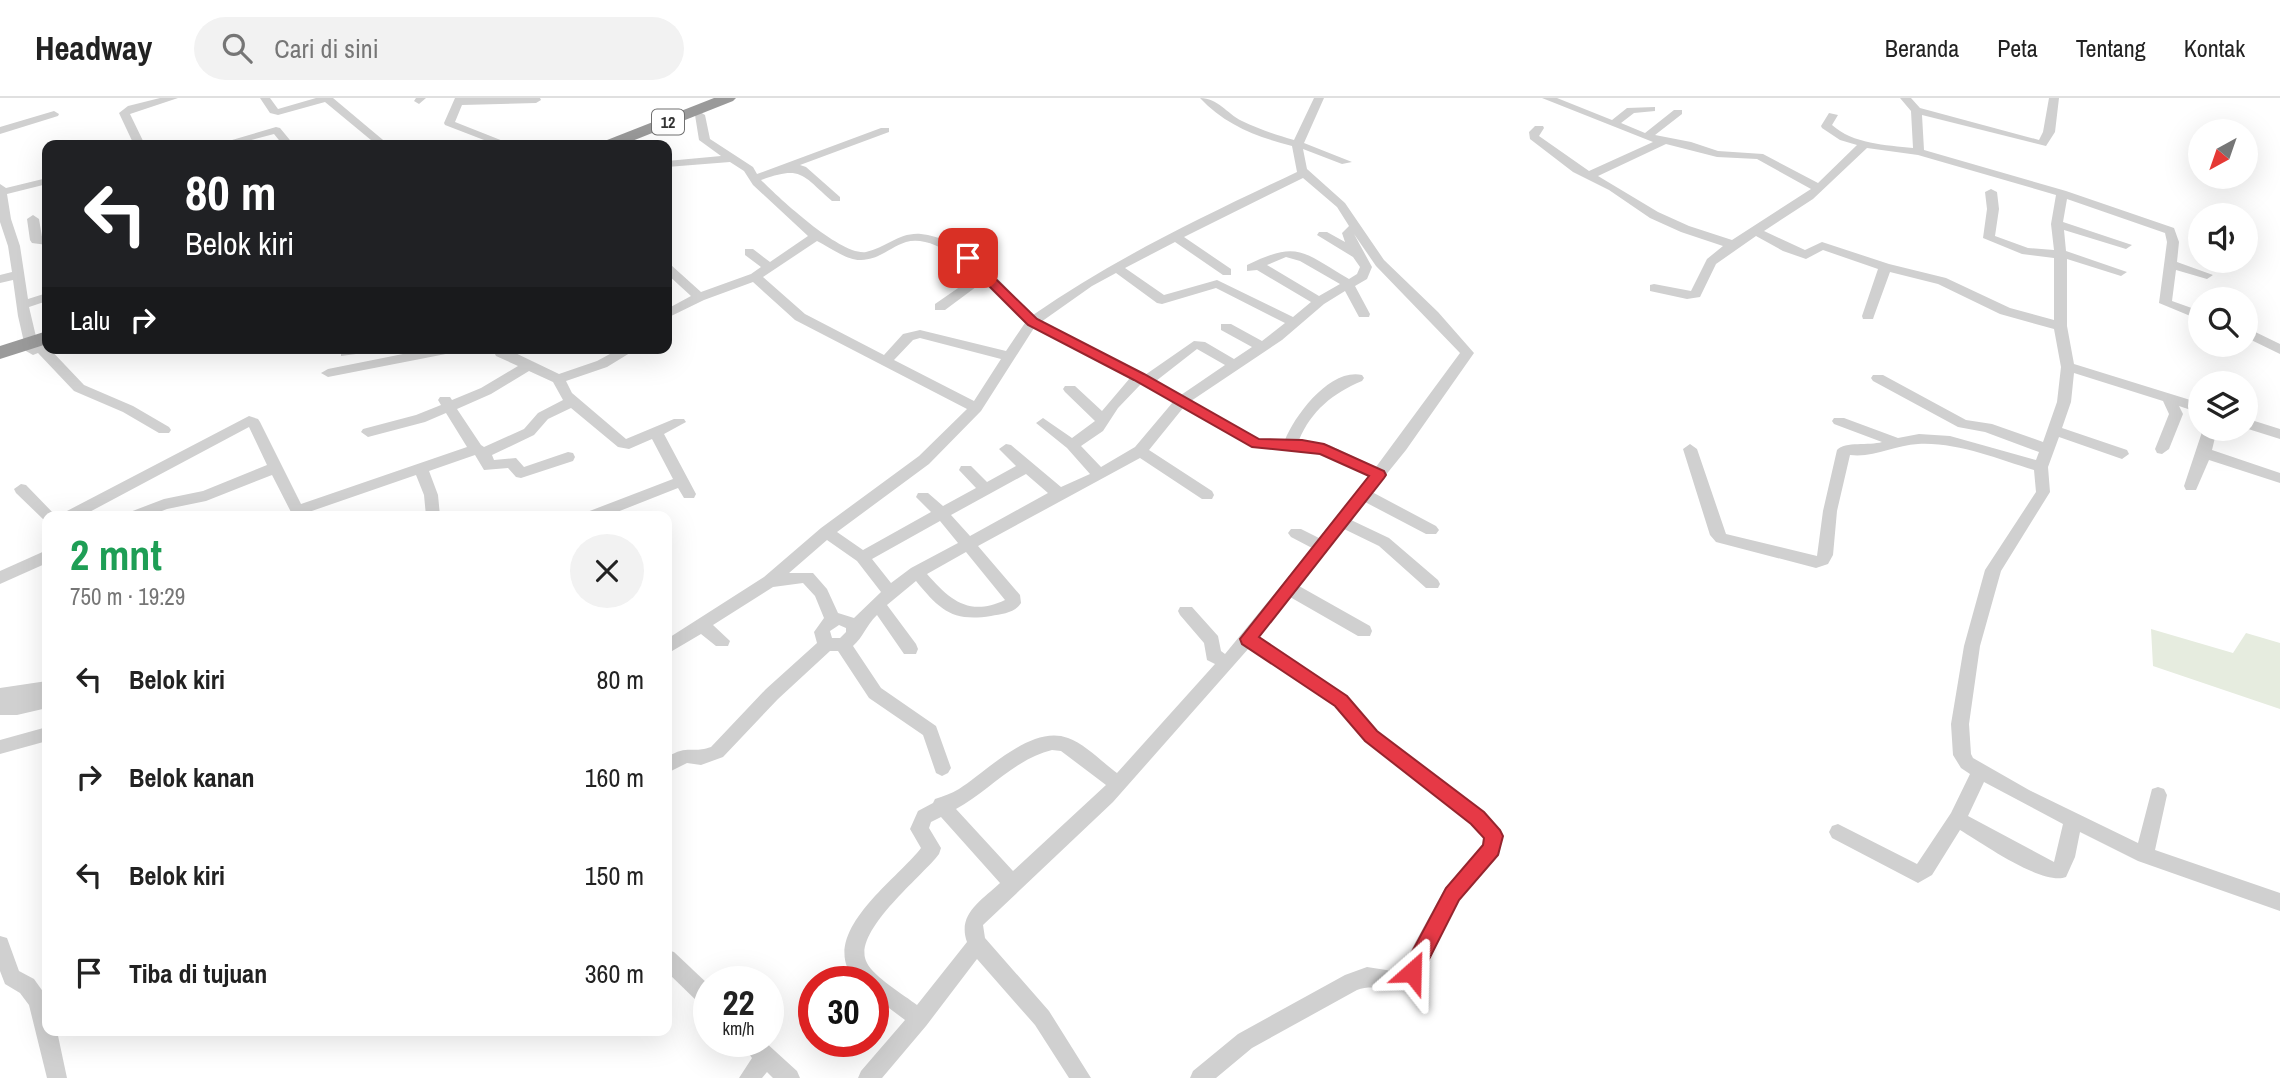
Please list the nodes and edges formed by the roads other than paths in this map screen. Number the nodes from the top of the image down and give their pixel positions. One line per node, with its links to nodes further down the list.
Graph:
1 (173, 98): 24 (street)
2 (265, 98): 3 (street)
3 (326, 98): 27 (street)
4 (728, 98): 29 (highway, 12)
5 (742, 98): 17 (highway, 12)
6 (1205, 98): 33 (street)
7 (1319, 98): 33 (street)
8 (1547, 98): 19 (street)
9 (1905, 98): 14 (street)
10 (2054, 98): 14 (street)
11 (459, 100): 12 (street); 28 (street)
12 (536, 100)
13 (1651, 108): 19 (street)
14 (1916, 110): 34 (street)
15 (1678, 112): 23 (street)
16 (54, 114): 22 (street)
17 (700, 114): 30 (highway, 12); 35 (street)
18 (1833, 115): 32 (street)
19 (1615, 124): 23 (street)
20 (1539, 128): 40 (street)
21 (885, 130): 38 (street)
22 (0, 131)
23 (1646, 137): 31 (street)
24 (137, 140)
25 (241, 140): 26 (street)
26 (284, 140)
27 (377, 140)
28 (494, 140)
29 (630, 140)
30 (631, 140)
31 (1662, 141): 40 (street); 43 (street)
32 (1865, 144): 34 (street); 43 (street)
33 (1297, 145): 36 (street); 39 (street)
34 (1919, 152): 46 (street)
35 (737, 158): 37 (street); 41 (street)
36 (1346, 162)
37 (672, 164)
38 (784, 169): 41 (street); 47 (street)
39 (1304, 173): 50 (street); 54 (street)
40 (1588, 176): 56 (street)
41 (755, 178): 53 (street)
42 (42, 182): 44 (street)
43 (1819, 188): 51 (street)
44 (1, 189): 68 (street)
45 (1991, 192): 59 (street)
46 (2062, 193): 49 (street); 61 (street)
47 (836, 199)
48 (33, 219): 55 (street)
49 (2057, 225): 57 (street); 59 (street)
50 (1356, 226): 60 (street); 144 (street)
51 (1754, 230): 56 (street); 63 (street)
52 (1324, 235): 60 (street)
53 (816, 236): 62 (street); 69 (street)
54 (1175, 237): 64 (street); 65 (street)
55 (42, 241)
56 (1731, 244): 74 (street)
57 (2126, 245)
58 (749, 252): 62 (street)
59 (2061, 254): 66 (street); 86 (street)
60 (1359, 255): 73 (street)
61 (2170, 264): 70 (street); 81 (street)
62 (769, 267): 71 (street)
63 (1885, 267): 83 (street); 86 (street)
64 (1116, 268): 84 (street); 85 (street)
65 (1227, 272)
66 (2121, 272)
67 (672, 273): 75 (street)
68 (17, 275): 72 (street); 78 (street)
69 (985, 275): 79 (street); 84 (street)
70 (2207, 275)
71 (755, 277): 75 (street); 99 (street)
72 (0, 279)
73 (1348, 284): 77 (street); 77 (street); 82 (street)
74 (1654, 288)
75 (699, 297): 80 (street)
76 (42, 299): 78 (street)
77 (1319, 301): 85 (street)
78 (22, 305): 89 (street)
79 (940, 307)
80 (672, 311)
81 (2188, 312)
82 (1364, 314)
83 (1868, 316)
84 (1032, 322): 97 (street); 107 (street)
85 (1293, 322): 90 (street)
86 (2060, 326): 102 (street)
87 (1226, 327): 90 (street)
88 (2258, 338): 91 (street)
89 (40, 345): 92 (highway); 98 (highway)
90 (1262, 346): 100 (street)
91 (2280, 350)
92 (0, 353)
93 (48, 354): 120 (street)
94 (425, 354): 103 (street)
95 (503, 354): 101 (street)
96 (620, 354): 106 (street)
97 (1008, 356): 99 (street); 114 (street)
98 (0, 362)
99 (884, 362): 114 (street)
100 (1234, 365): 107 (street); 111 (street)
101 (528, 366): 106 (street); 112 (street)
102 (2068, 367): 109 (street); 121 (street)
103 (328, 373)
104 (1357, 378): 128 (street)
105 (1878, 378): 131 (street)
106 (558, 379): 110 (street)
107 (1142, 379): 111 (street); 115 (street)
108 (1070, 389): 115 (street)
109 (2168, 398): 113 (street); 132 (street)
110 (573, 401): 123 (street); 134 (street)
111 (1181, 401): 128 (street); 133 (street)
112 (447, 403): 122 (street); 134 (street)
113 (2188, 404)
114 (976, 408): 163 (street)
115 (1103, 420): 127 (street)
116 (1839, 421): 126 (street)
117 (679, 422): 123 (street)
118 (1043, 424): 127 (street)
119 (2258, 426): 124 (street)
120 (164, 430)
121 (2056, 431): 131 (street); 136 (street)
122 (368, 432)
123 (656, 433): 159 (street)
124 (2280, 434)
125 (2207, 441): 135 (street)
126 (1898, 443): 130 (street); 139 (street)
127 (1072, 445): 143 (street)
128 (1290, 445): 144 (street)
129 (1006, 449): 138 (street)
130 (1690, 449)
131 (2047, 449): 139 (street)
132 (2162, 449)
133 (1140, 451): 143 (street); 151 (street)
134 (480, 452): 137 (street); 141 (street)
135 (2204, 453): 145 (street); 146 (street)
136 (2122, 454)
137 (568, 457)
138 (1026, 467): 148 (street); 149 (street)
139 (2042, 467): 194 (street)
140 (275, 468): 154 (street); 155 (street); 156 (street)
141 (421, 470): 157 (street); 158 (street)
142 (966, 470): 148 (street)
143 (1100, 475): 149 (street)
144 (1379, 475): 150 (street)
145 (2280, 478)
146 (2191, 486)
147 (21, 489): 153 (street)
148 (986, 489): 160 (street)
149 (1059, 494): 165 (street)
150 (1363, 494): 161 (street); 162 (street)
151 (1207, 495)
152 (923, 497): 160 (street)
153 (44, 511)
154 (79, 511)
155 (147, 511)
156 (297, 511)
157 (307, 511)
158 (433, 511)
159 (608, 511)
160 (942, 514): 165 (street); 167 (street)
161 (1342, 522): 166 (street); 172 (street)
162 (1431, 530)
163 (825, 532): 167 (street); 171 (street)
164 (1296, 533): 166 (street)
165 (966, 544): 169 (street); 169 (street)
166 (1323, 547): 173 (street)
167 (862, 557): 174 (street)
168 (42, 558): 170 (street)
169 (917, 572): 174 (street)
170 (0, 578)
171 (770, 581): 176 (street); 177 (street)
172 (1432, 584)
173 (1290, 589): 179 (street); 180 (street)
174 (884, 599): 178 (street); 184 (street)
175 (1186, 611): 185 (street)
176 (833, 620): 178 (street); 183 (street)
177 (701, 625): 181 (street); 182 (street)
178 (855, 627): 183 (street)
179 (1364, 631)
180 (1248, 639): 185 (street); 220 (street)
181 (722, 641)
182 (672, 644)
183 (835, 644): 192 (street); 193 (street)
184 (910, 649)
185 (1226, 663): 195 (street)
186 (42, 689): 187 (street)
187 (0, 695)
188 (42, 702): 189 (street)
189 (0, 708)
190 (42, 735): 191 (street)
191 (0, 747)
192 (672, 763)
193 (942, 768)
194 (1981, 770): 198 (street); 199 (street)
195 (1118, 784): 197 (street); 202 (street)
196 (2158, 795): 201 (street)
197 (942, 805): 202 (street); 207 (street)
198 (1957, 819): 199 (street); 200 (street)
199 (2073, 822): 201 (street)
200 (1838, 832)
201 (2145, 855): 203 (street)
202 (1013, 883): 204 (street)
203 (2280, 902)
204 (977, 944): 212 (street); 219 (street)
205 (0, 945): 208 (street)
206 (672, 964): 209 (street)
207 (857, 966)
208 (6, 981): 211 (street)
209 (693, 984)
210 (889, 995): 212 (street)
211 (42, 1013)
212 (919, 1019): 218 (street)
213 (49, 1036): 215 (street)
214 (765, 1058): 216 (street); 217 (street)
215 (57, 1078)
216 (749, 1078)
217 (790, 1078)
218 (868, 1078)
219 (1081, 1078)
220 (1200, 1078)

